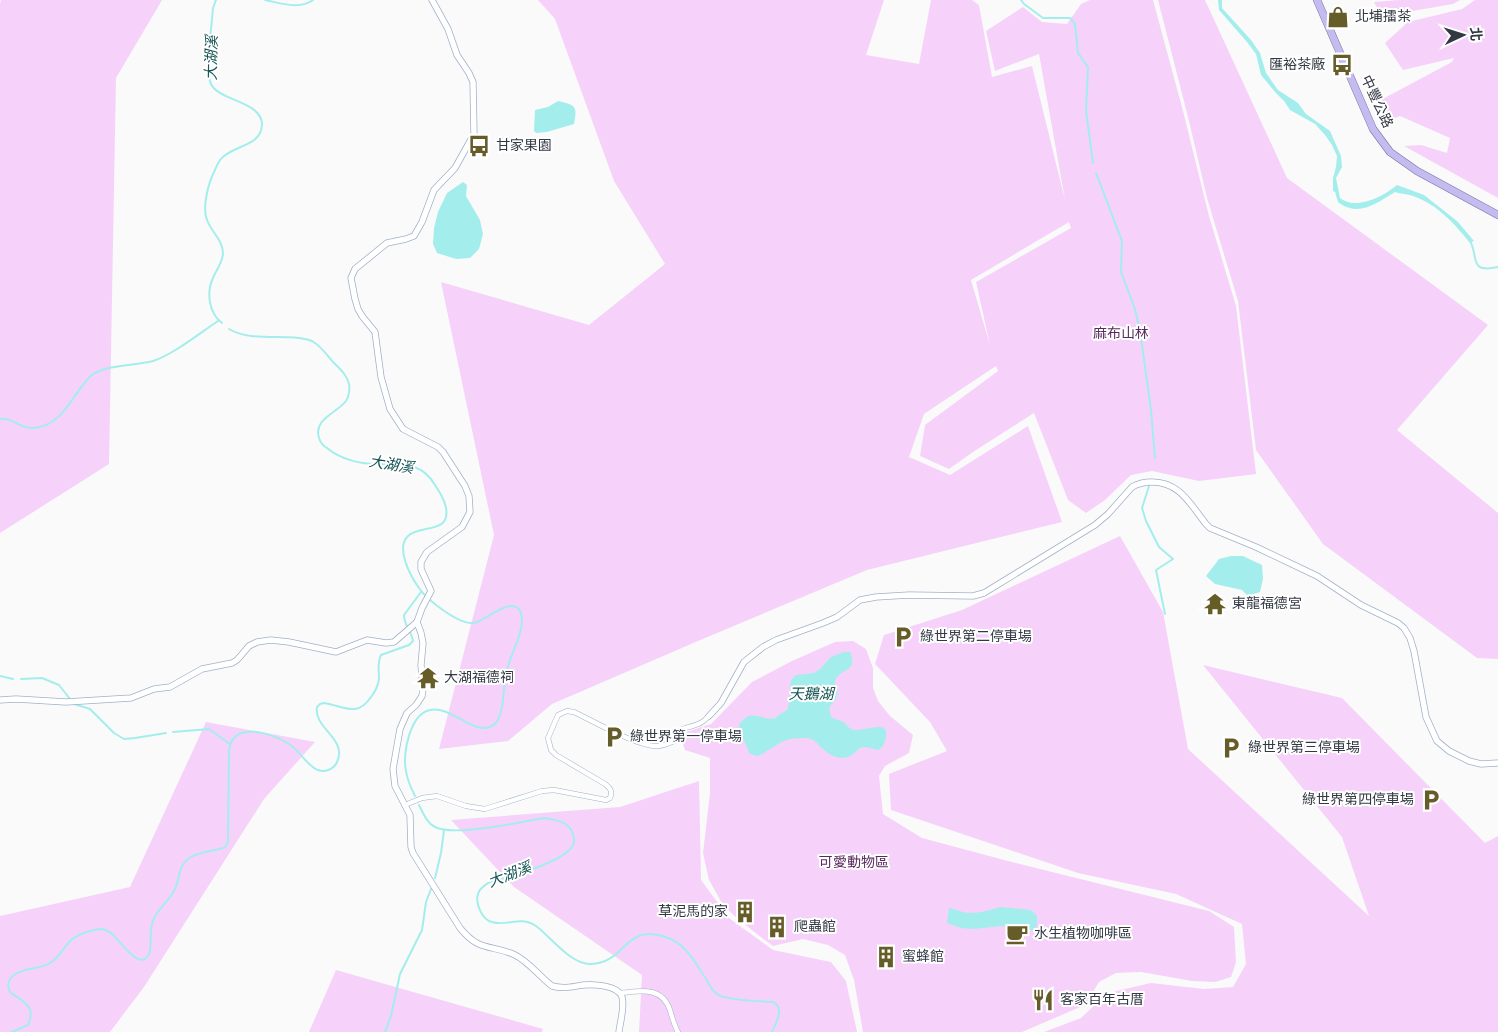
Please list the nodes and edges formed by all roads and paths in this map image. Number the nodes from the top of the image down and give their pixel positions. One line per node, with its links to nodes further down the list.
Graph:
1 (432, 0): 4 (street)
2 (1317, 0): 3 (main road, 中豐公路)
3 (1498, 215)
4 (417, 622): 5 (street); 8 (street)
5 (0, 700)
6 (709, 716): 7 (street); 8 (street)
7 (1498, 763)
8 (406, 805): 9 (street)
9 (620, 993): 10 (street); 11 (street)
10 (619, 1032)
11 (678, 1032)

